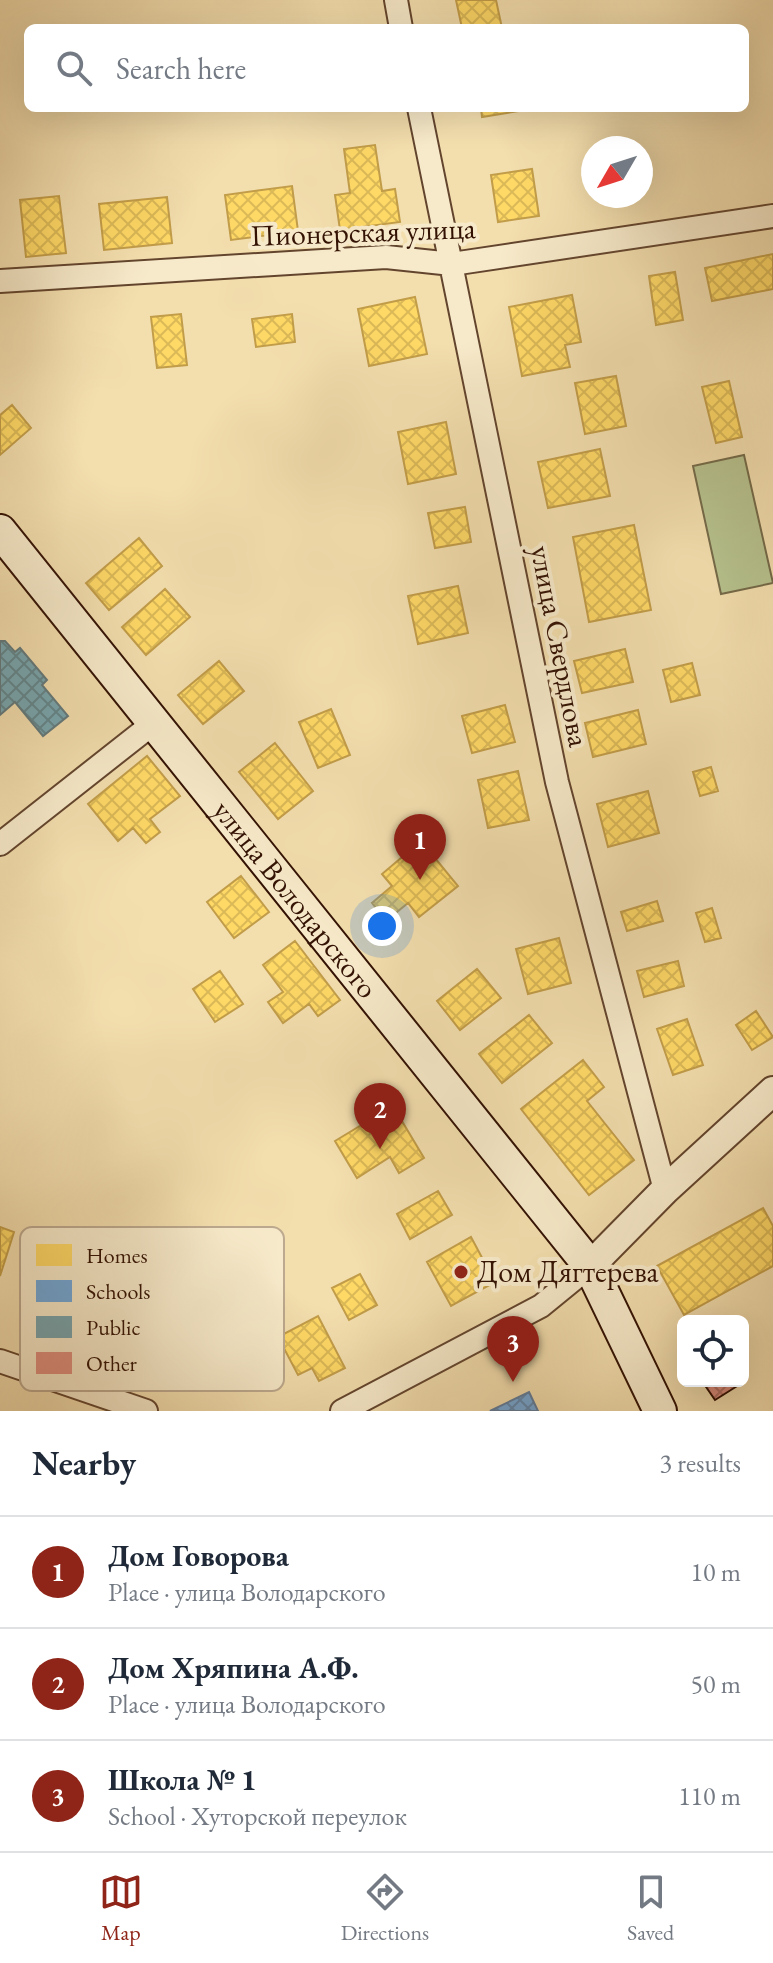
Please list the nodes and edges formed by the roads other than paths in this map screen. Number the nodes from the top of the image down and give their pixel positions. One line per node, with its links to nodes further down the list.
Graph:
1 (396, 0): 2 (street)
2 (400, 24)
3 (420, 112): 5 (street, улица Свердлова)
4 (773, 216): 5 (street, Пионерская улица)
5 (452, 264): 6 (street, Пионерская улица); 11 (street, улица Свердлова)
6 (0, 281)
7 (0, 531): 8 (main road, улица Володарского)
8 (155, 722): 9 (street); 12 (main road, улица Володарского)
9 (0, 844)
10 (773, 1091): 11 (street)
11 (665, 1190): 12 (street)
12 (590, 1266): 17 (street); 18 (main road, улица Володарского)
13 (0, 1361): 14 (street)
14 (20, 1368)
15 (88, 1391): 16 (street)
16 (146, 1411)
17 (342, 1411)
18 (660, 1411)

